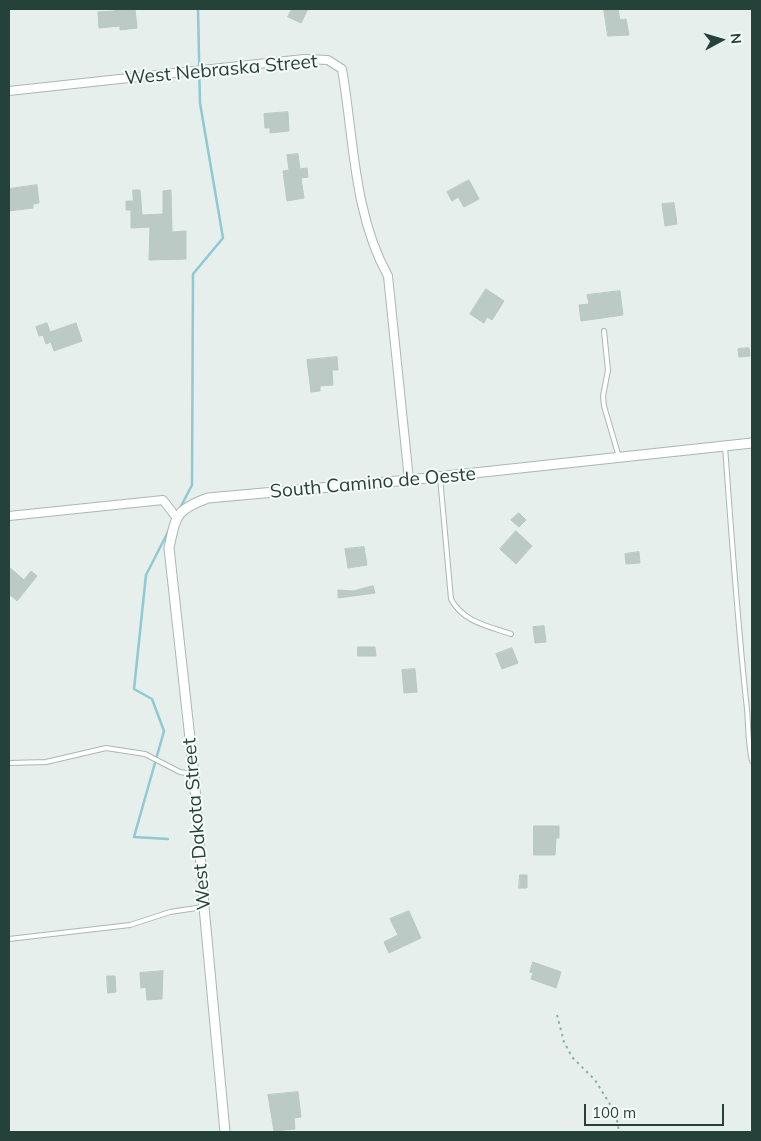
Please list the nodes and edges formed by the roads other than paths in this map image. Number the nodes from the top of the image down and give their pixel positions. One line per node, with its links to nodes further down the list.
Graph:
1 (9, 92): 7 (street, West Nebraska Street)
2 (604, 331): 5 (lane)
3 (752, 443): 4 (street, South Camino de Oeste)
4 (725, 446): 5 (street, South Camino de Oeste); 11 (lane)
5 (619, 457): 6 (street, South Camino de Oeste)
6 (440, 477): 7 (street, South Camino de Oeste); 10 (lane)
7 (409, 480): 9 (street, South Camino de Oeste)
8 (9, 516): 9 (street)
9 (176, 517): 13 (street, West Dakota Street)
10 (511, 634)
11 (752, 761)
12 (9, 763): 13 (lane)
13 (194, 775): 14 (street, West Dakota Street)
14 (204, 907): 15 (lane); 16 (street, West Dakota Street)
15 (9, 938)
16 (225, 1132)

